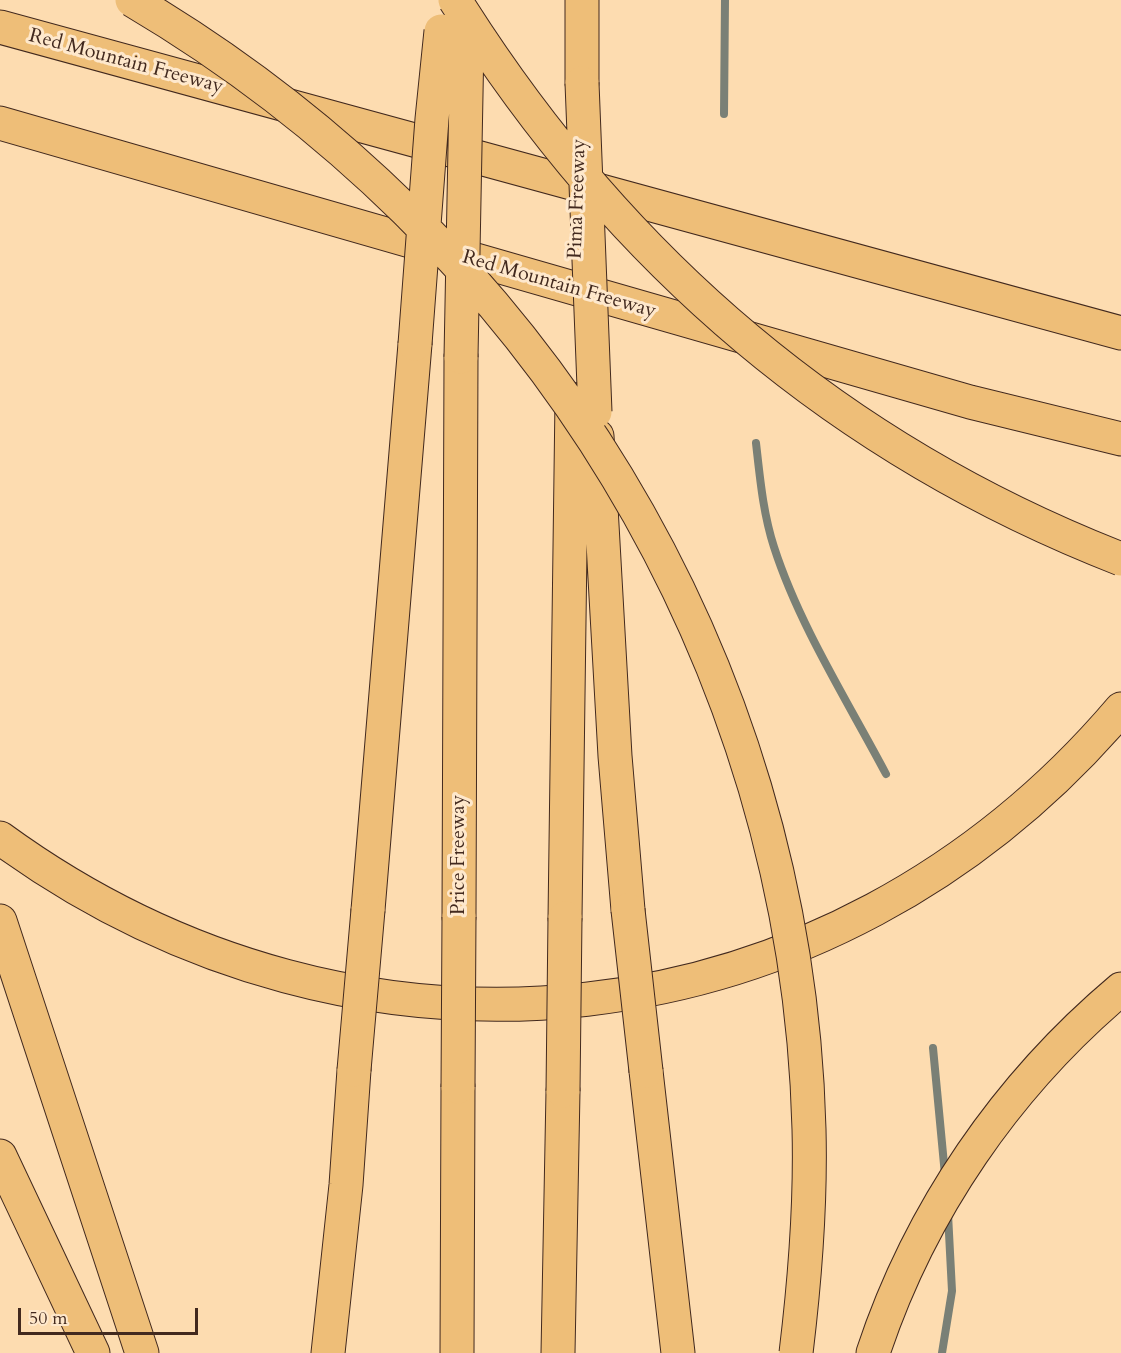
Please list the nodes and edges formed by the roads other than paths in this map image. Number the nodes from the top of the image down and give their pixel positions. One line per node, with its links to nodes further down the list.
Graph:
1 (132, 0): 23 (highway, bridge)
2 (455, 0): 11 (highway, bridge)
3 (468, 0): 5 (highway)
4 (582, 0): 9 (highway, Pima Freeway, bridge)
5 (452, 24): 19 (highway, bridge); 20 (highway, Price Freeway, bridge)
6 (0, 27): 8 (highway, Red Mountain Freeway)
7 (0, 123): 10 (highway, Red Mountain Freeway)
8 (1121, 333)
9 (584, 406): 21 (highway, bridge); 22 (highway, bridge)
10 (1121, 439)
11 (1121, 559)
12 (1121, 709): 13 (highway)
13 (0, 838)
14 (0, 921): 18 (highway)
15 (1121, 989): 24 (highway)
16 (0, 1156): 17 (highway)
17 (93, 1353)
18 (142, 1353)
19 (328, 1353)
20 (458, 1353)
21 (558, 1353)
22 (678, 1353)
23 (796, 1353)
24 (873, 1353)

